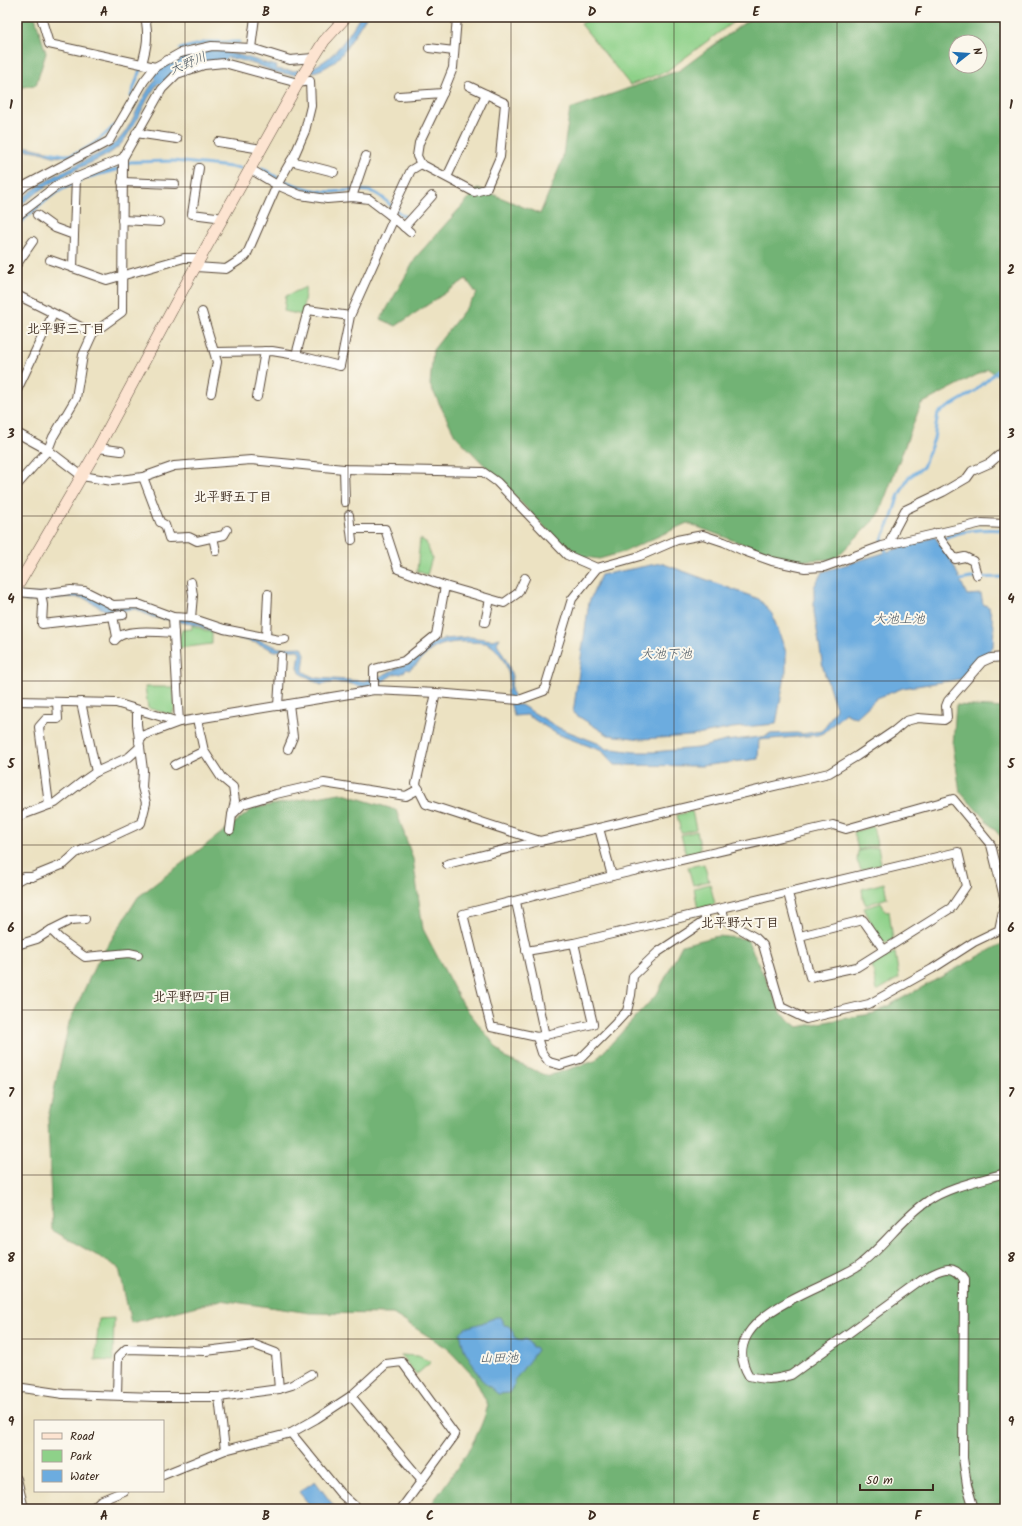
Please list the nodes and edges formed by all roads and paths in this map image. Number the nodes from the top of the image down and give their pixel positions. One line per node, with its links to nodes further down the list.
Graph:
1 (41, 17): 10 (street)
2 (145, 17): 10 (street)
3 (255, 17): 6 (street)
4 (346, 17): 9 (street)
5 (457, 17): 8 (street)
6 (251, 48): 9 (street); 11 (street)
7 (429, 48): 8 (street)
8 (454, 50): 14 (street)
9 (313, 58): 12 (street)
10 (142, 64): 11 (street)
11 (155, 67): 33 (street)
12 (298, 83): 17 (street); 20 (street); 23 (street)
13 (469, 86): 15 (street)
14 (443, 93): 16 (street); 24 (street)
15 (486, 94): 29 (street); 29 (street)
16 (399, 96)
17 (136, 133): 18 (street); 22 (street)
18 (177, 139)
19 (218, 142): 20 (street)
20 (262, 149): 26 (street)
21 (366, 156): 35 (street)
22 (122, 158): 28 (street); 30 (street)
23 (291, 161): 27 (street); 32 (street)
24 (421, 164): 29 (street); 38 (street)
25 (199, 168): 39 (street)
26 (250, 169): 32 (street); 39 (street)
27 (334, 172)
28 (76, 177): 37 (street); 42 (street)
29 (447, 177)
30 (122, 182): 31 (street); 40 (street)
31 (174, 184)
32 (277, 185): 35 (street); 45 (street)
33 (19, 188)
34 (432, 196): 38 (street)
35 (352, 197): 38 (street)
36 (37, 215): 42 (street)
37 (17, 216)
38 (392, 217): 52 (street)
39 (224, 218): 45 (street)
40 (122, 220): 41 (street); 48 (street)
41 (159, 222)
42 (74, 235): 47 (street)
43 (33, 241): 46 (street)
44 (50, 260): 47 (street)
45 (199, 263): 48 (street); 61 (street)
46 (17, 264)
47 (73, 268): 48 (street)
48 (122, 275): 53 (street)
49 (17, 295): 51 (street)
50 (202, 312): 55 (street)
51 (53, 314): 53 (street); 57 (street)
52 (350, 316): 56 (street); 56 (street)
53 (92, 333): 62 (street)
54 (265, 351): 55 (street); 56 (street); 59 (street)
55 (215, 352): 58 (street)
56 (296, 355)
57 (17, 390)
58 (211, 393)
59 (258, 396)
60 (17, 433): 62 (street)
61 (98, 448): 64 (street); 66 (street)
62 (48, 450): 66 (street); 68 (street)
63 (1005, 450): 77 (street)
64 (121, 451)
65 (344, 469): 67 (street); 69 (street); 79 (street)
66 (82, 476): 67 (street); 84 (street)
67 (143, 477): 75 (street)
68 (17, 485)
69 (345, 502)
70 (349, 515): 72 (street)
71 (1005, 524): 74 (street)
72 (351, 529): 76 (street); 83 (street)
73 (228, 530): 75 (street)
74 (936, 534): 77 (street); 80 (street)
75 (213, 537): 78 (street)
76 (352, 540)
77 (889, 544): 79 (street)
78 (216, 551)
79 (597, 568): 100 (street)
80 (977, 575)
81 (525, 578): 88 (street)
82 (191, 582): 91 (street)
83 (445, 586): 88 (street); 99 (street)
84 (17, 587)
85 (17, 592): 86 (street)
86 (41, 594): 90 (street); 92 (street)
87 (268, 594): 95 (street)
88 (490, 599): 93 (street)
89 (123, 615): 90 (street)
90 (114, 616): 94 (street)
91 (191, 618): 92 (street); 95 (street)
92 (173, 620): 94 (street)
93 (485, 622)
94 (174, 633): 108 (street)
95 (266, 637): 96 (street)
96 (285, 639)
97 (281, 656): 105 (street)
98 (1005, 658): 118 (street)
99 (374, 690): 100 (street); 104 (street)
100 (436, 693): 114 (street)
101 (17, 701): 102 (street)
102 (57, 702): 103 (street); 115 (street)
103 (81, 702): 106 (street); 113 (street)
104 (289, 704): 105 (street); 110 (street)
105 (278, 706): 107 (street)
106 (137, 710): 108 (street); 109 (street)
107 (197, 719): 108 (street); 111 (street)
108 (180, 722): 109 (street)
109 (139, 744): 113 (street); 123 (street)
110 (288, 749)
111 (204, 751): 112 (street); 116 (street)
112 (175, 765)
113 (96, 772): 115 (street)
114 (419, 790): 116 (street); 120 (street)
115 (49, 806): 117 (street)
116 (232, 815): 119 (street)
117 (17, 817)
118 (599, 828): 120 (street); 122 (street)
119 (230, 830)
120 (540, 840): 121 (street)
121 (447, 864)
122 (612, 876): 125 (street); 126 (street)
123 (17, 881)
124 (788, 893): 126 (street); 130 (street); 133 (street)
125 (516, 902): 134 (street); 136 (street)
126 (722, 909): 127 (street)
127 (705, 912): 131 (street); 136 (street)
128 (85, 919): 129 (street)
129 (51, 930): 132 (street); 135 (street)
130 (800, 936): 133 (street); 133 (street)
131 (574, 942): 134 (street); 136 (street)
132 (17, 945)
133 (884, 950)
134 (526, 951): 136 (street)
135 (138, 955)
136 (541, 1036)
137 (1005, 1173): 154 (street)
138 (310, 1374): 139 (street)
139 (279, 1389): 141 (street); 143 (street)
140 (17, 1390): 141 (street)
141 (117, 1395): 143 (street)
142 (351, 1396): 144 (street); 148 (street); 148 (street)
143 (219, 1397): 145 (street)
144 (291, 1433): 145 (street); 152 (street)
145 (225, 1450): 146 (street)
146 (164, 1475)
147 (17, 1479): 150 (street)
148 (422, 1481): 153 (street)
149 (122, 1492): 151 (street)
150 (24, 1509)
151 (92, 1509)
152 (358, 1509)
153 (401, 1509)
154 (974, 1509)

